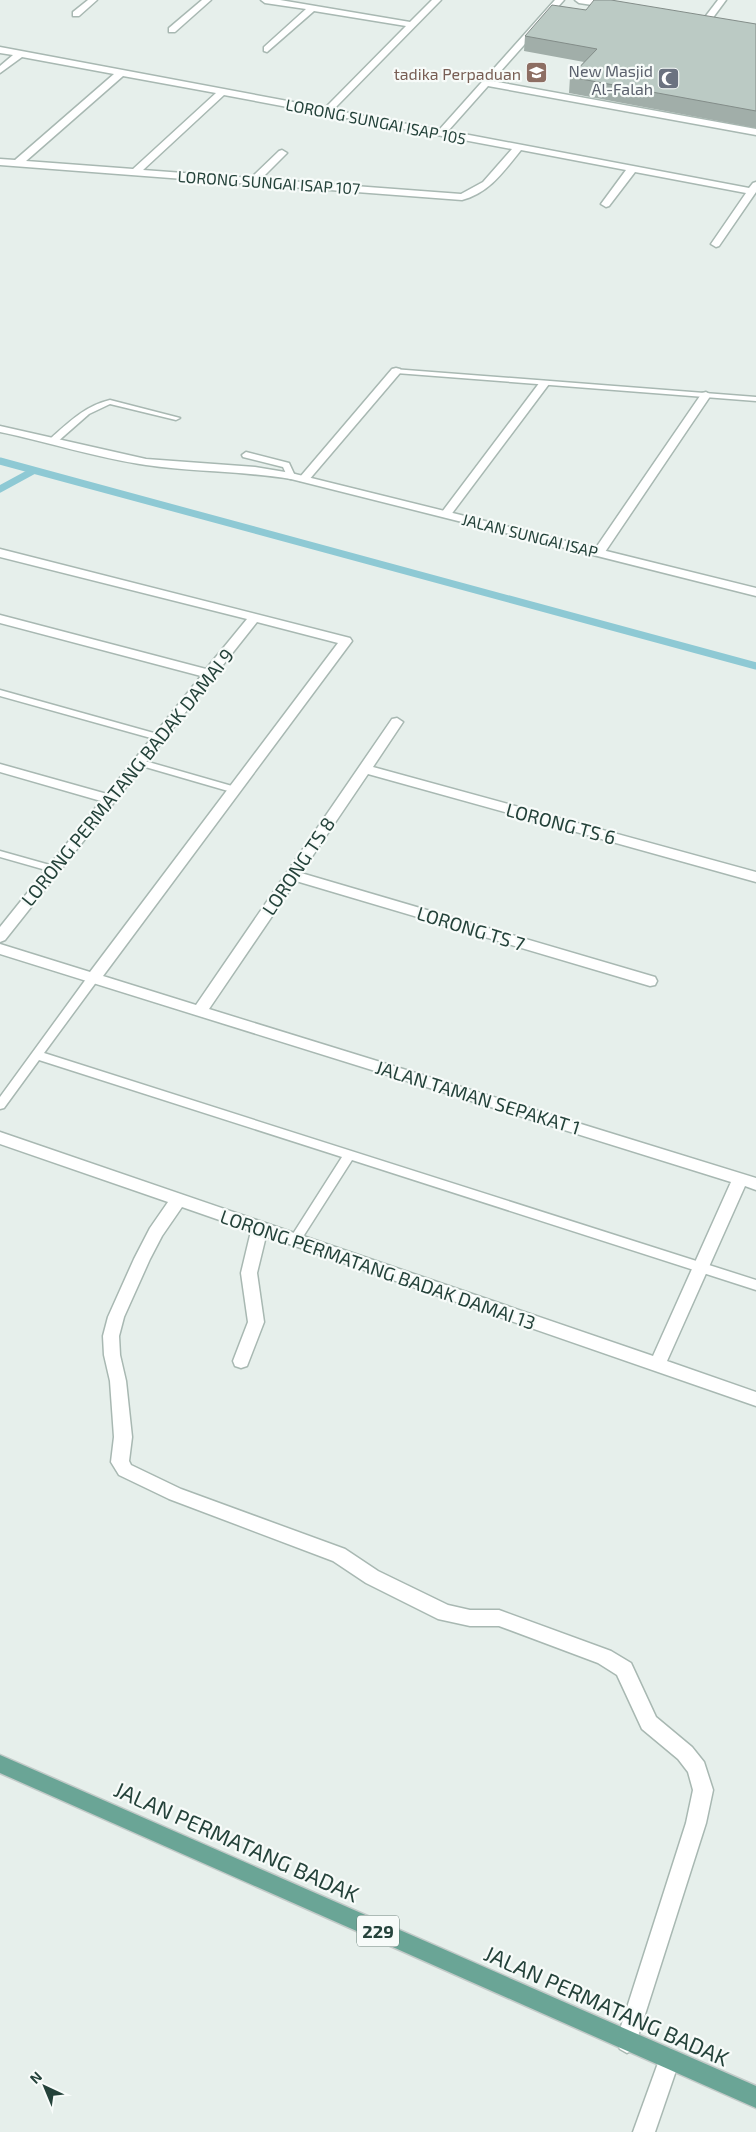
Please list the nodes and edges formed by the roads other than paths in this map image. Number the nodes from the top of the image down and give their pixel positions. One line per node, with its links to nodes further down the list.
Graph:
1 (93, 0): 10 (street)
2 (207, 0): 13 (street)
3 (265, 0): 9 (street)
4 (437, 0): 12 (street)
5 (560, 0): 19 (street)
6 (579, 0): 8 (street)
7 (722, 0): 11 (street)
8 (618, 6)
9 (312, 8): 12 (street); 14 (street)
10 (76, 14)
11 (696, 20)
12 (413, 25): 21 (street)
13 (172, 30)
14 (267, 49)
15 (0, 50): 16 (street, LORONG SUNGAI ISAP 105)
16 (20, 54): 17 (street); 18 (street, LORONG SUNGAI ISAP 105)
17 (0, 70)
18 (121, 73): 20 (street, LORONG SUNGAI ISAP 105); 27 (street)
19 (486, 83): 22 (street); 23 (street)
20 (222, 92): 21 (street, LORONG SUNGAI ISAP 105); 29 (street)
21 (327, 111): 23 (street, LORONG SUNGAI ISAP 105)
22 (756, 132)
23 (441, 133): 24 (street, LORONG SUNGAI ISAP 105)
24 (518, 148): 28 (street, LORONG SUNGAI ISAP 105); 30 (street, LORONG SUNGAI ISAP 107)
25 (282, 153): 30 (street)
26 (0, 162): 27 (street, LORONG SUNGAI ISAP 107)
27 (18, 163): 29 (street, LORONG SUNGAI ISAP 107)
28 (632, 169): 31 (street, LORONG SUNGAI ISAP 105); 32 (street)
29 (135, 172): 30 (street, LORONG SUNGAI ISAP 107)
30 (254, 181)
31 (754, 188): 33 (street)
32 (606, 204)
33 (716, 244)
34 (396, 371): 35 (lane); 43 (street)
35 (544, 384): 36 (lane); 44 (street)
36 (706, 395): 37 (lane); 45 (street)
37 (756, 399)
38 (176, 418): 40 (lane)
39 (0, 428): 40 (street, JALAN SUNGAI ISAP)
40 (53, 441): 42 (street, JALAN SUNGAI ISAP)
41 (246, 456): 42 (lane)
42 (291, 476): 43 (street, JALAN SUNGAI ISAP)
43 (304, 479): 44 (street, JALAN SUNGAI ISAP)
44 (446, 514): 45 (street, JALAN SUNGAI ISAP)
45 (600, 552): 47 (street, JALAN SUNGAI ISAP)
46 (0, 553): 48 (street)
47 (756, 592)
48 (254, 618): 50 (street, LORONG PERMATANG BADAK DAMAI 9); 57 (street)
49 (0, 619): 50 (street)
50 (209, 674): 53 (street, LORONG PERMATANG BADAK DAMAI 9)
51 (0, 694): 53 (lane)
52 (397, 722): 56 (street, LORONG TS 8)
53 (158, 737): 54 (street, LORONG PERMATANG BADAK DAMAI 9)
54 (138, 762): 57 (lane); 58 (street, LORONG PERMATANG BADAK DAMAI 9)
55 (0, 768): 58 (street)
56 (365, 770): 61 (street, LORONG TS 8); 62 (street, LORONG TS 6)
57 (235, 790): 65 (street)
58 (108, 800): 60 (street, LORONG PERMATANG BADAK DAMAI 9)
59 (0, 854): 60 (lane)
60 (53, 869): 63 (street, LORONG PERMATANG BADAK DAMAI 9)
61 (292, 875): 66 (street, LORONG TS 7); 67 (street, LORONG TS 8)
62 (756, 878)
63 (0, 937)
64 (0, 949): 65 (street)
65 (93, 978): 67 (street); 68 (lane)
66 (650, 981)
67 (200, 1010): 72 (street, JALAN TAMAN SEPAKAT 1)
68 (36, 1055): 69 (lane); 71 (lane)
69 (0, 1105)
70 (0, 1138): 74 (street, LORONG PERMATANG BADAK DAMAI 13)
71 (350, 1154): 76 (lane); 77 (lane)
72 (740, 1179): 73 (street, JALAN TAMAN SEPAKAT 1); 77 (street)
73 (756, 1184)
74 (178, 1200): 75 (street, LORONG PERMATANG BADAK DAMAI 13); 83 (street)
75 (260, 1228): 76 (street, LORONG PERMATANG BADAK DAMAI 13); 79 (street)
76 (295, 1240): 80 (street, LORONG PERMATANG BADAK DAMAI 13)
77 (701, 1267): 78 (lane); 80 (street)
78 (756, 1285)
79 (241, 1361)
80 (657, 1366): 81 (street, LORONG PERMATANG BADAK DAMAI 13)
81 (756, 1399)
82 (0, 1764): 83 (main road, JALAN PERMATANG BADAK / 229)
83 (628, 2042): 84 (main road, JALAN PERMATANG BADAK / 229)
84 (669, 2060): 85 (main road, JALAN PERMATANG BADAK / 229); 86 (street)
85 (756, 2097)
86 (644, 2132)

